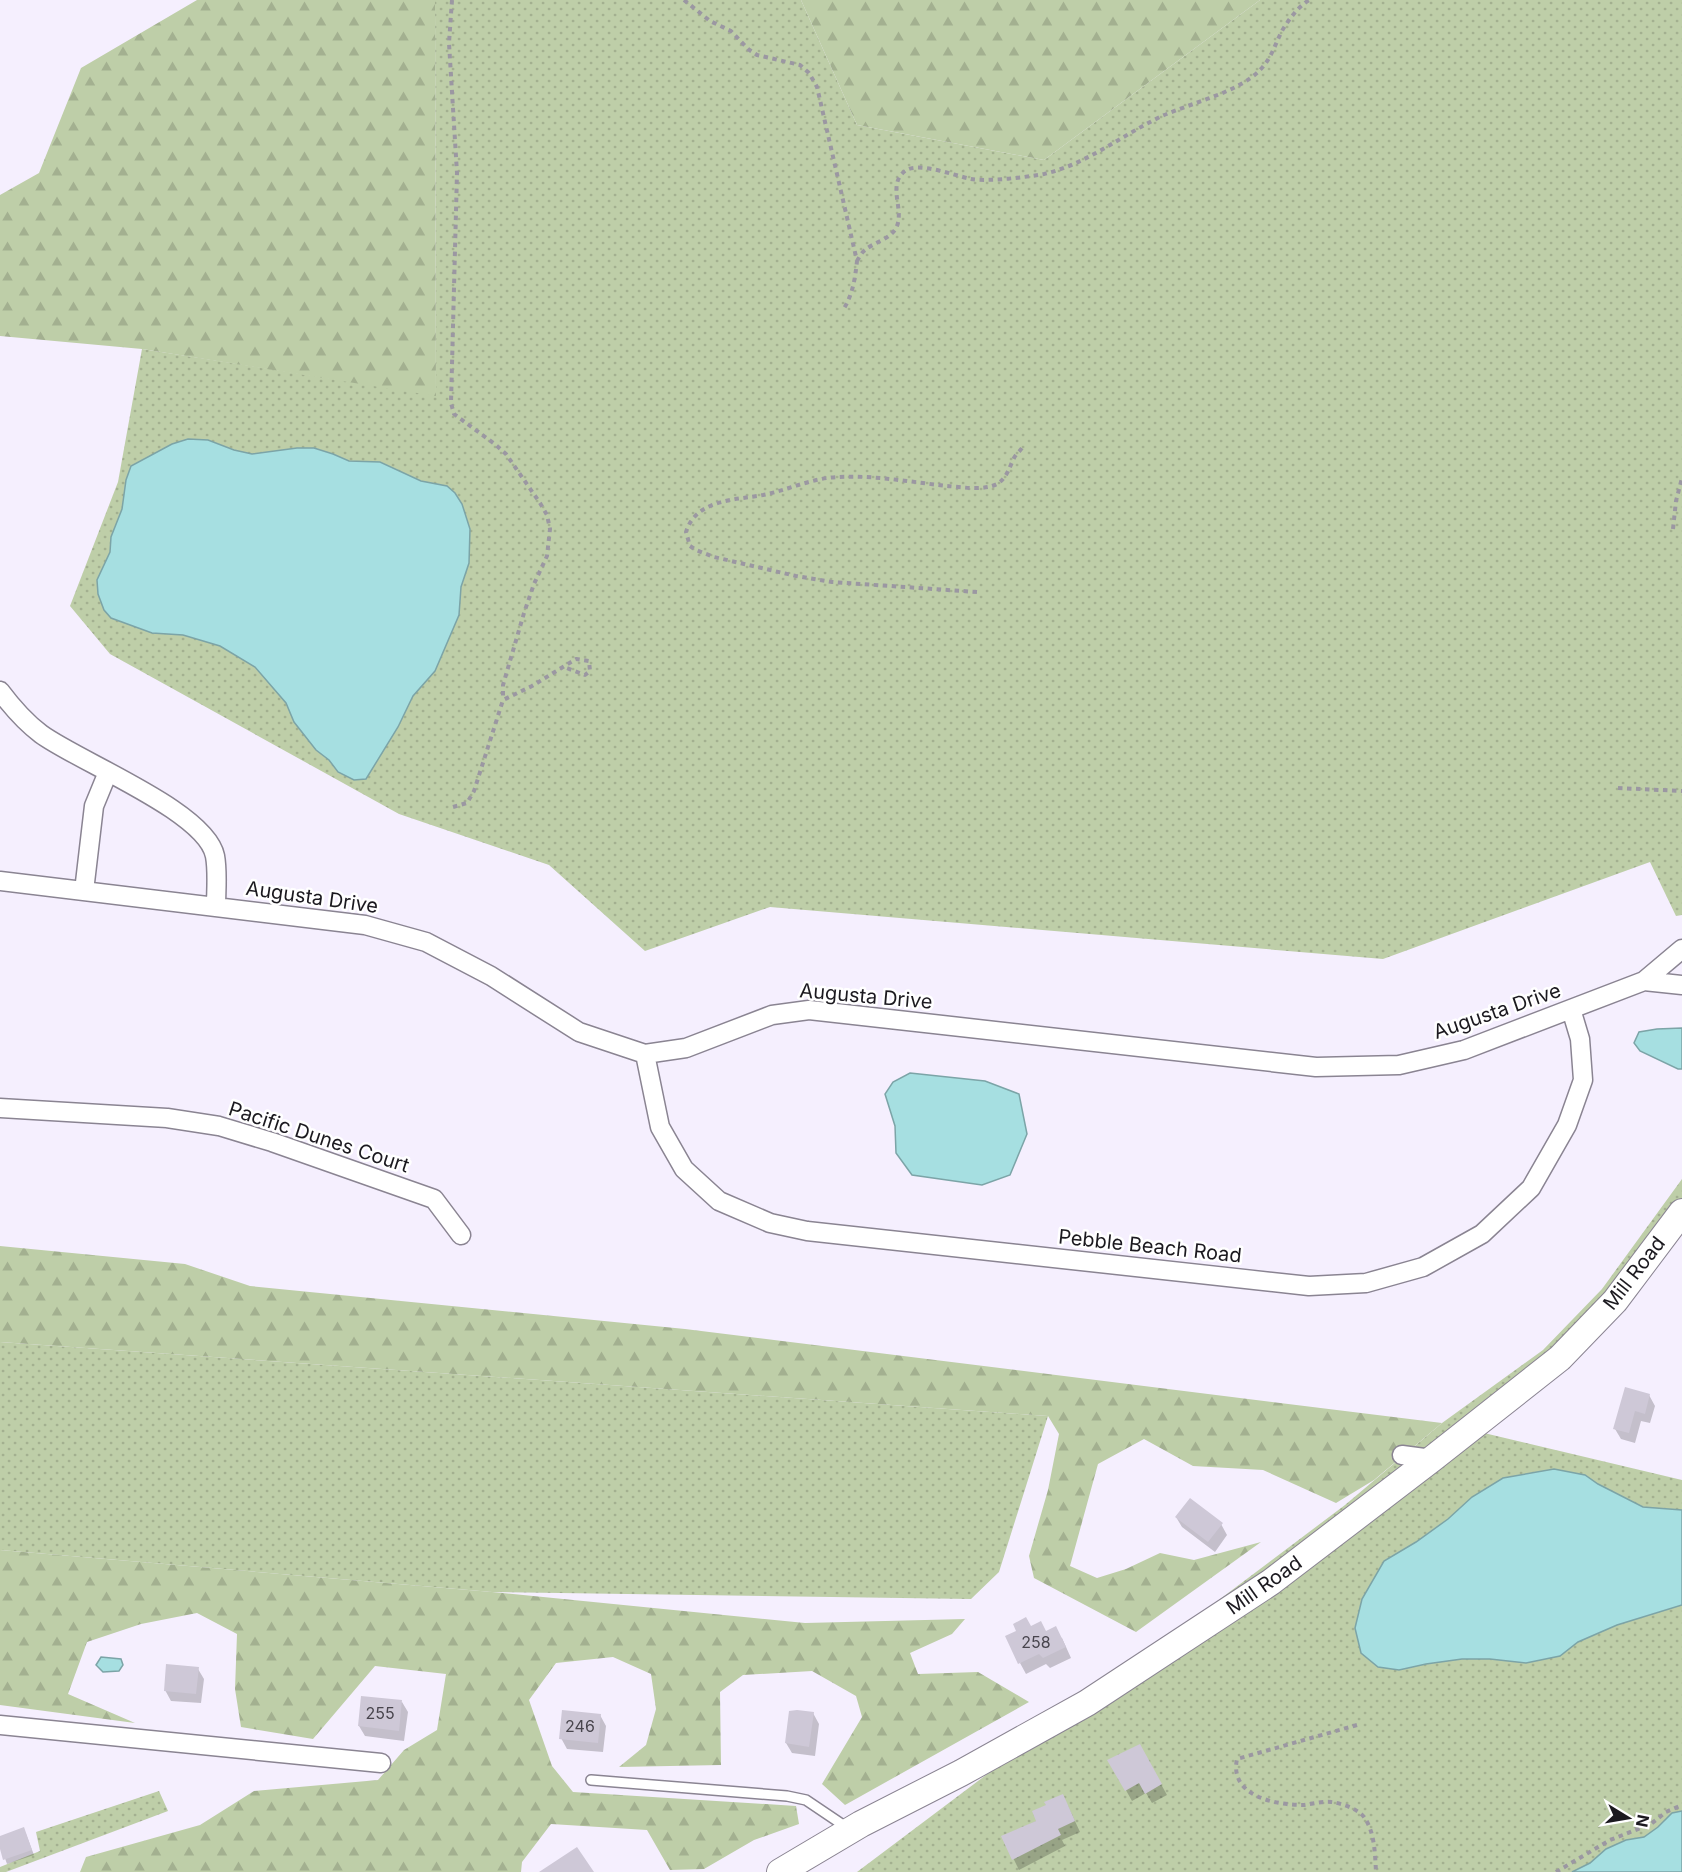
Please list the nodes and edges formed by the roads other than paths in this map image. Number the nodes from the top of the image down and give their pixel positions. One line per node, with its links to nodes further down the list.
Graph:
1 (0, 691): 2 (street)
2 (108, 772): 4 (street); 5 (street)
3 (0, 881): 4 (street, Augusta Drive)
4 (84, 891): 5 (street, Augusta Drive)
5 (216, 907): 10 (street, Augusta Drive)
6 (1682, 949): 7 (street, Augusta Drive)
7 (1644, 981): 8 (street, Augusta Drive); 9 (street, Augusta Drive)
8 (1682, 985)
9 (1571, 1009): 10 (street, Augusta Drive); 10 (street, Pebble Beach Road)
10 (645, 1054)
11 (0, 1108): 13 (street, Pacific Dunes Court)
12 (1682, 1212): 15 (main road, Mill Road)
13 (461, 1235)
14 (1402, 1455): 15 (street)
15 (1432, 1459): 19 (main road, Mill Road)
16 (0, 1725): 17 (street)
17 (381, 1763)
18 (591, 1780): 19 (lane)
19 (850, 1830): 20 (main road, Mill Road)
20 (780, 1872)

